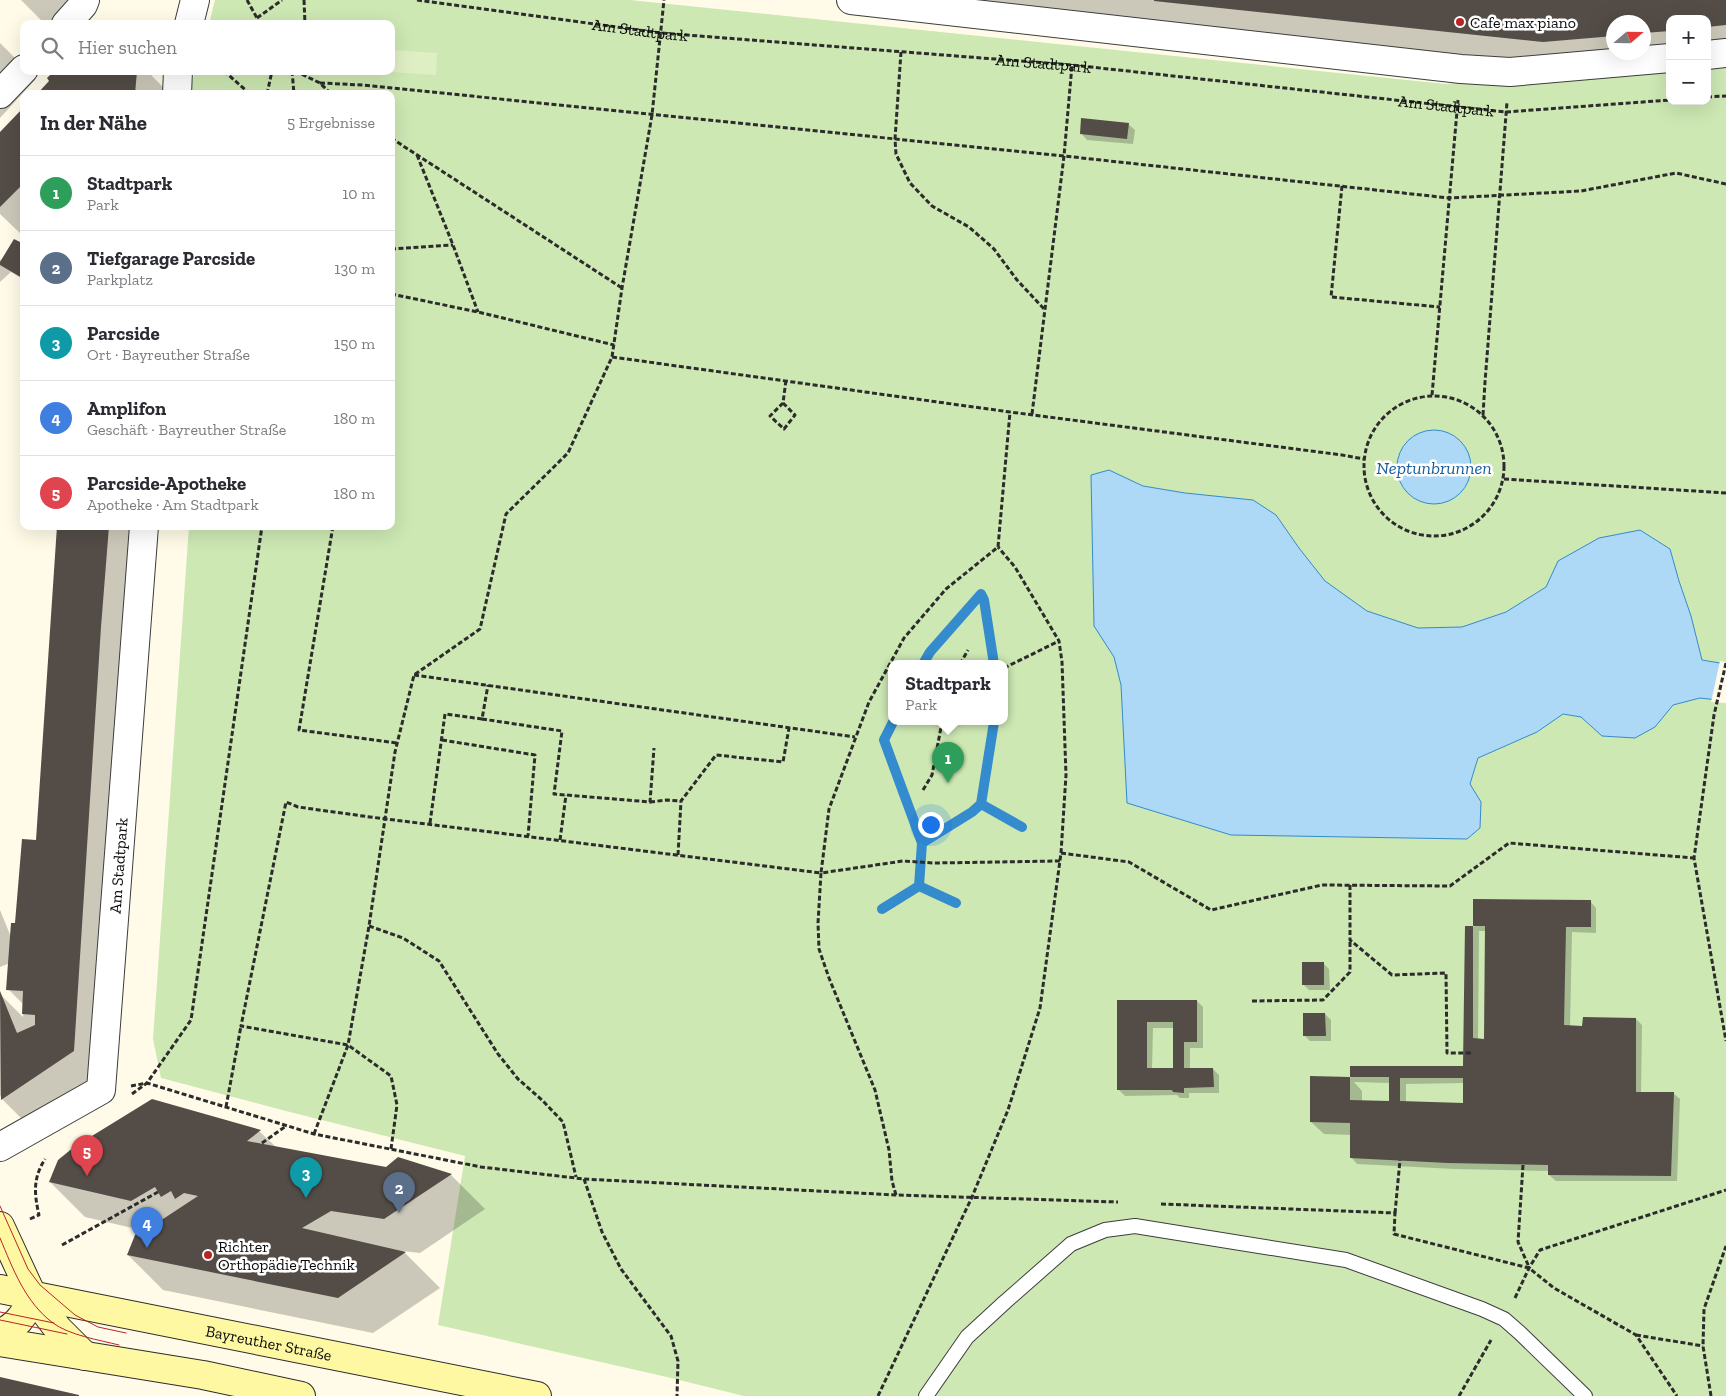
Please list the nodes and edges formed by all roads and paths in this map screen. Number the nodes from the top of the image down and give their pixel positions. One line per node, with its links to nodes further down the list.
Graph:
1 (85, 0): 10 (street)
2 (195, 0): 11 (street)
3 (247, 0): 9 (path)
4 (282, 0): 9 (path)
5 (304, 0): 12 (path)
6 (417, 0): 13 (path, Am Stadtpark)
7 (664, 0): 13 (path)
8 (851, 0): 17 (street)
9 (257, 18)
10 (70, 20)
11 (190, 20)
12 (305, 20)
13 (661, 33): 14 (path, Am Stadtpark); 37 (path)
14 (901, 52): 18 (path, Am Stadtpark); 38 (path)
15 (1726, 54): 16 (street)
16 (1711, 55)
17 (1666, 58)
18 (1072, 65): 35 (path, Am Stadtpark); 41 (path)
19 (20, 72): 31 (street)
20 (178, 75): 26 (street)
21 (229, 75): 27 (path)
22 (271, 75): 28 (path)
23 (294, 75): 29 (path)
24 (303, 75): 25 (path)
25 (320, 83): 30 (path); 37 (path)
26 (177, 90)
27 (245, 90)
28 (268, 90)
29 (294, 90)
30 (327, 90)
31 (0, 94)
32 (1726, 96): 33 (path)
33 (1711, 97)
34 (1666, 100): 36 (path, Am Stadtpark)
35 (1458, 108): 36 (path, Am Stadtpark); 45 (path)
36 (1506, 112): 44 (path)
37 (652, 115): 38 (path); 48 (path)
38 (894, 139): 41 (path); 51 (path)
39 (395, 141): 40 (path)
40 (417, 155): 46 (path); 48 (path)
41 (1064, 156): 43 (path); 51 (path)
42 (1726, 184): 44 (path)
43 (1342, 186): 45 (path); 50 (path)
44 (1500, 196): 45 (path); 60 (path)
45 (1449, 198): 50 (path)
46 (453, 245): 47 (path); 52 (path)
47 (395, 249)
48 (622, 288): 53 (path)
49 (395, 295): 52 (path)
50 (1440, 307): 56 (path)
51 (1045, 311): 59 (path)
52 (478, 312): 53 (path)
53 (614, 345): 54 (path)
54 (612, 357): 55 (path); 75 (path)
55 (786, 380): 57 (path); 58 (path)
56 (1432, 395): 60 (path); 61 (path)
57 (783, 403): 57 (path)
58 (1010, 412): 59 (path); 67 (path)
59 (1032, 414): 61 (path)
60 (1483, 415): 62 (path)
61 (1364, 459): 62 (path)
62 (1504, 479): 63 (path)
63 (1726, 493)
64 (144, 530): 106 (street, Am Stadtpark)
65 (261, 530): 105 (path)
66 (332, 530): 82 (path)
67 (998, 547): 68 (path); 70 (path)
68 (1059, 641): 74 (path); 92 (path)
69 (968, 650): 71 (path)
70 (892, 660)
71 (962, 660)
72 (1726, 663): 94 (path)
73 (888, 667): 80 (path)
74 (1008, 667)
75 (414, 675): 76 (path); 82 (path)
76 (488, 686): 77 (path); 79 (path)
77 (482, 719): 81 (path); 85 (path)
78 (941, 725): 84 (path)
79 (789, 728): 80 (path); 86 (path)
80 (855, 737): 96 (path)
81 (442, 740): 89 (path); 90 (path)
82 (397, 744): 88 (path)
83 (654, 748): 87 (path)
84 (923, 790)
85 (566, 795): 87 (path); 91 (path)
86 (681, 801): 87 (path); 93 (path)
87 (650, 802)
88 (385, 818): 89 (path); 98 (path); 101 (path)
89 (430, 823): 90 (path)
90 (528, 836): 91 (path)
91 (560, 840): 93 (path)
92 (1061, 853): 95 (path); 97 (path)
93 (678, 855): 96 (path)
94 (1694, 858): 97 (path); 102 (path)
95 (1060, 861): 96 (path); 120 (path)
96 (821, 873): 119 (path)
97 (1350, 885): 99 (path)
98 (369, 926): 103 (path); 115 (path)
99 (1350, 940): 100 (path); 104 (path)
100 (1252, 1001)
101 (242, 1026): 103 (path); 107 (path)
102 (1726, 1041)
103 (348, 1044): 109 (path); 112 (path)
104 (1472, 1054)
105 (147, 1083): 106 (path); 107 (path)
106 (101, 1090): 111 (street)
107 (226, 1107): 108 (path)
108 (287, 1126): 109 (path); 110 (path)
109 (314, 1134): 112 (path)
110 (262, 1143)
111 (0, 1148)
112 (391, 1149): 115 (path)
113 (1400, 1160): 121 (path)
114 (1523, 1165): 117 (path)
115 (576, 1177): 116 (path)
116 (584, 1179): 119 (path); 136 (path)
117 (1726, 1190)
118 (158, 1192): 125 (path)
119 (896, 1195): 120 (path)
120 (972, 1197): 137 (path)
121 (1395, 1213)
122 (39, 1215): 123 (path)
123 (33, 1218)
124 (0, 1226): 128 (main road)
125 (62, 1245)
126 (1726, 1246): 132 (path)
127 (0, 1289): 128 (main road, Bayreuther Straße)
128 (32, 1295): 129 (main road); 133 (main road); 135 (main road, Bayreuther Straße)
129 (0, 1333)
130 (1636, 1335): 132 (path)
131 (0, 1342): 133 (main road)
132 (1703, 1346): 140 (path)
133 (85, 1356): 134 (main road)
134 (301, 1396)
135 (537, 1396)
136 (677, 1396)
137 (878, 1396)
138 (926, 1396): 139 (lane)
139 (1585, 1396)
140 (1711, 1396)

